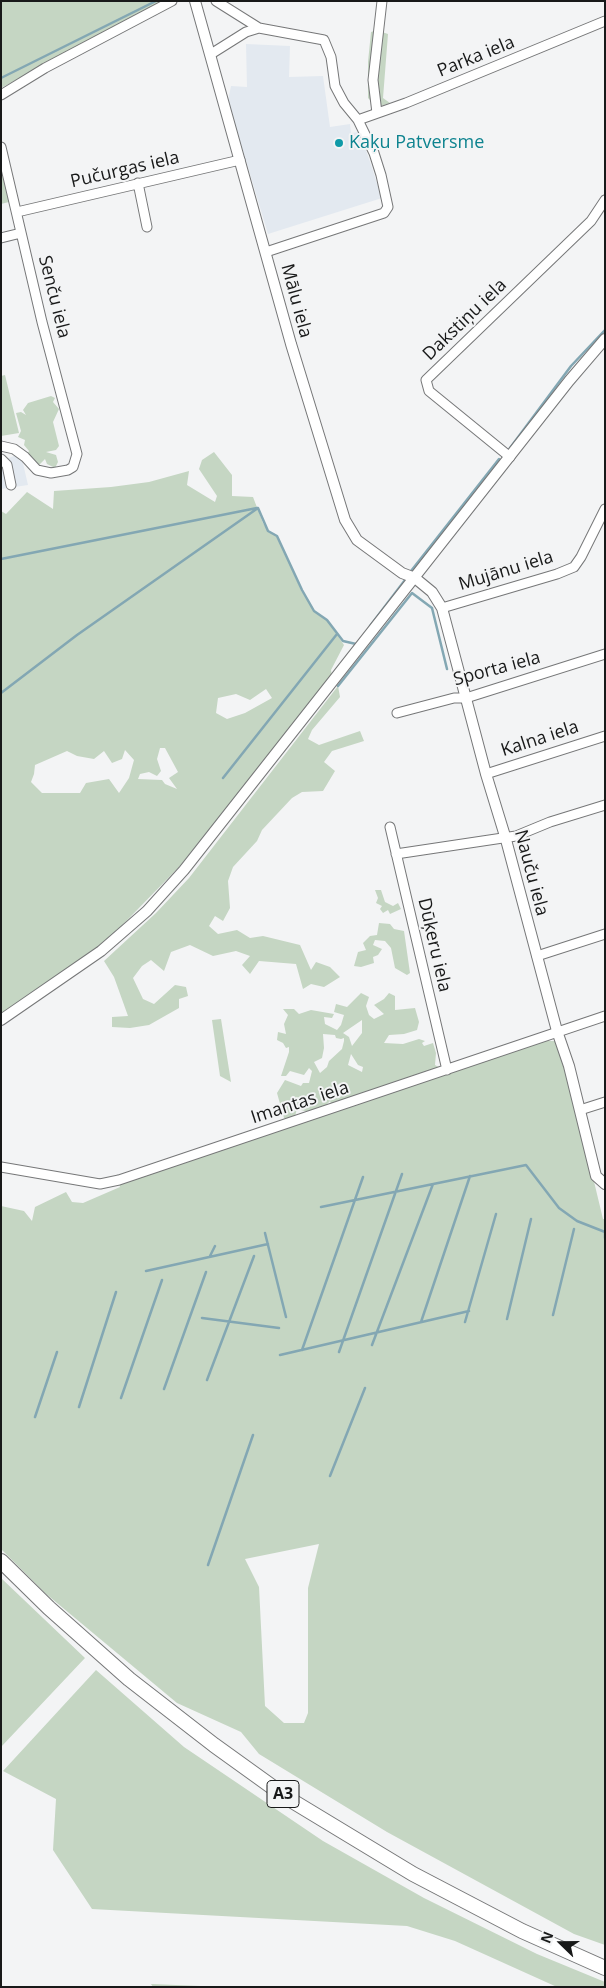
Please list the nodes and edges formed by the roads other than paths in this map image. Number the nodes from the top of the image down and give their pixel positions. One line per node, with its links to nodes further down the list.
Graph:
1 (172, 1): 8 (street)
2 (194, 1): 7 (street, Mālu iela)
3 (216, 1): 6 (street)
4 (382, 1): 9 (street)
5 (605, 21): 9 (street, Parka iela)
6 (259, 28): 7 (street); 10 (street)
7 (211, 54): 12 (street, Mālu iela)
8 (1, 95)
9 (377, 113): 10 (street, Parka iela)
10 (358, 120): 19 (street)
11 (1, 147): 15 (street, Senču iela)
12 (240, 160): 13 (street, Pučurgas iela); 19 (street, Mālu iela)
13 (138, 183): 15 (street, Pučurgas iela); 16 (street)
14 (605, 200): 22 (street, Dakstiņu iela)
15 (17, 212): 17 (street, Senču iela)
16 (147, 227)
17 (22, 233): 18 (street); 21 (street, Senču iela)
18 (1, 238)
19 (266, 252): 26 (street, Mālu iela)
20 (605, 338): 22 (street)
21 (1, 446)
22 (510, 457): 26 (street)
23 (1, 459): 24 (street)
24 (11, 485)
25 (605, 509): 27 (street, Mujānu iela)
26 (415, 578): 27 (street, Nauču iela); 40 (street)
27 (442, 608): 29 (street, Nauču iela)
28 (605, 654): 29 (street, Sporta iela)
29 (466, 698): 30 (street, Sporta iela); 32 (street, Nauču iela)
30 (397, 713)
31 (605, 736): 32 (street, Kalna iela)
32 (486, 774): 35 (street, Nauču iela)
33 (605, 805): 35 (street)
34 (390, 827): 36 (street, Dūķeru iela)
35 (505, 836): 36 (street); 38 (street, Nauču iela)
36 (396, 854): 42 (street, Dūķeru iela)
37 (605, 934): 38 (street)
38 (537, 956): 41 (street, Nauču iela)
39 (605, 1016): 41 (street, Imantas iela)
40 (1, 1020)
41 (557, 1032): 42 (street, Imantas iela); 44 (street, Nauču iela)
42 (447, 1070): 45 (street, Imantas iela)
43 (605, 1102): 44 (street)
44 (580, 1110): 46 (street, Nauču iela)
45 (1, 1168)
46 (604, 1184)
47 (1, 1561): 48 (highway, A3)
48 (605, 1968)

